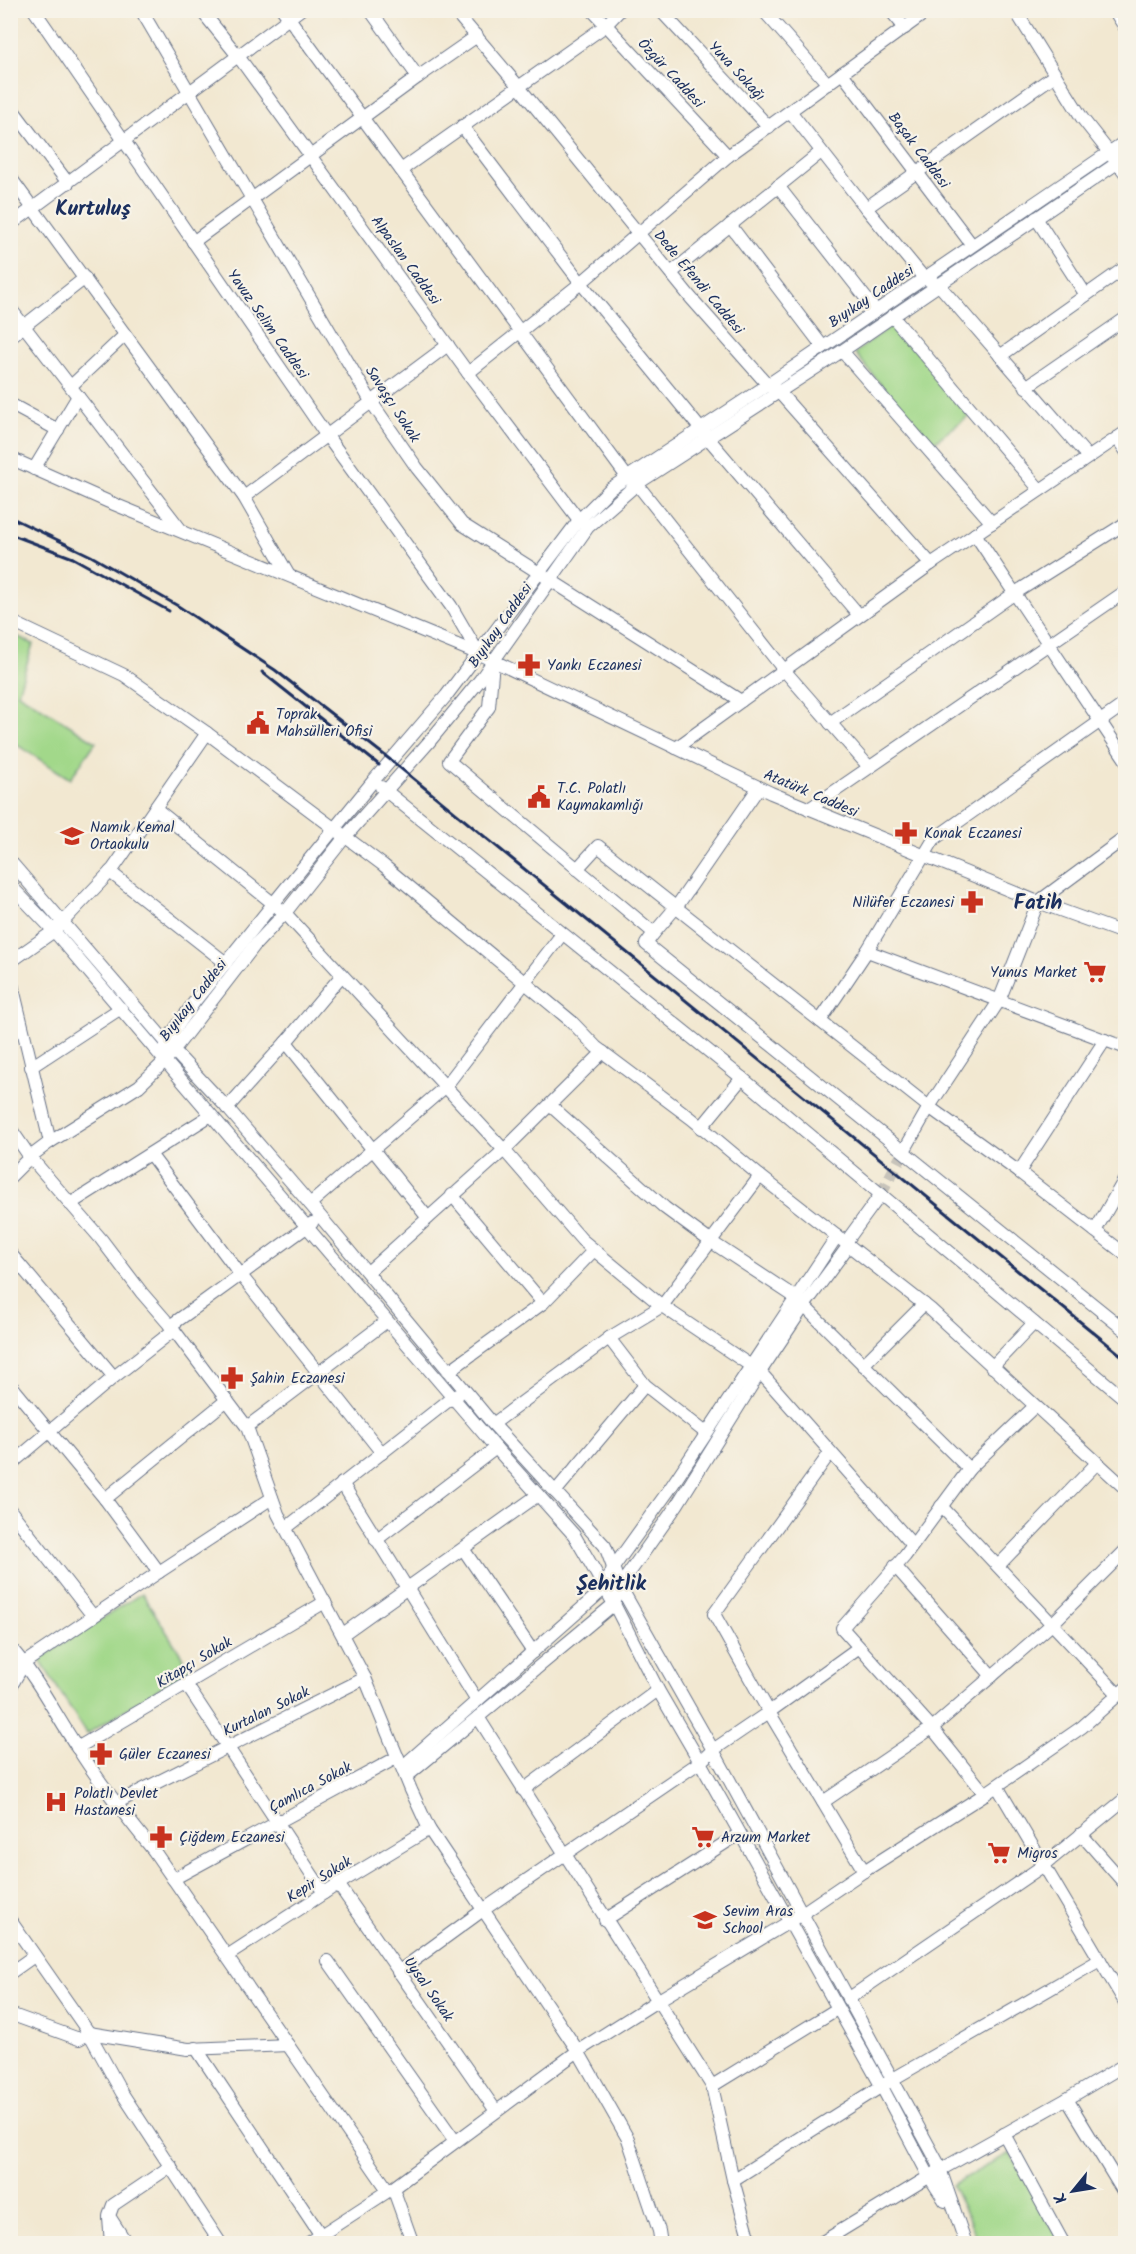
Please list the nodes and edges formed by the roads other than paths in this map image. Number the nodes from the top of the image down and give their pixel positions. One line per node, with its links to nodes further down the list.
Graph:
1 (34, 10): 32 (street, Yavuz Selim Caddesi)
2 (141, 10): 26 (street, Savaşçı Sokak)
3 (201, 10): 20 (street, Alpaslan Caddesi)
4 (300, 10): 15 (street)
5 (370, 10): 23 (street)
6 (454, 10): 19 (street, Dede Efendi Caddesi)
7 (592, 10): 16 (street, Özgür Caddesi)
8 (620, 10): 16 (street)
9 (660, 10): 31 (street, Yuva Sokağı)
10 (763, 10): 24 (street)
11 (890, 10): 17 (street)
12 (929, 10): 17 (street)
13 (1015, 10): 22 (street)
14 (1114, 10): 18 (street)
15 (286, 14): 20 (street); 29 (street)
16 (605, 26): 25 (street); 37 (street, Özgür Caddesi)
17 (905, 28): 21 (street)
18 (1125, 29)
19 (477, 36): 23 (street); 25 (street, Dede Efendi Caddesi)
20 (238, 56): 26 (street); 36 (street, Alpaslan Caddesi)
21 (842, 73): 24 (street); 40 (street, Başak Caddesi)
22 (1055, 75): 35 (street); 40 (street)
23 (418, 77): 29 (street)
24 (828, 84): 28 (street)
25 (519, 87): 30 (street); 51 (street, Dede Efendi Caddesi)
26 (190, 94): 32 (street); 45 (street, Savaşçı Sokak)
27 (10, 105): 43 (street)
28 (790, 111): 31 (street); 34 (street)
29 (363, 118): 36 (street); 39 (street)
30 (462, 126): 39 (street); 58 (street)
31 (769, 127): 37 (street)
32 (125, 141): 43 (street); 52 (street, Yavuz Selim Caddesi)
33 (1125, 141): 35 (street, Bıyıkay Caddesi)
34 (821, 152): 44 (street); 47 (street)
35 (1109, 152): 38 (street); 53 (street, Bıyıkay Caddesi)
36 (312, 156): 45 (street); 69 (street, Alpaslan Caddesi)
37 (728, 156): 51 (street)
38 (1121, 160): 41 (street); 48 (street, Bıyıkay Caddesi)
39 (401, 170): 66 (street)
40 (917, 172): 47 (street); 53 (street, Başak Caddesi)
41 (1125, 174)
42 (10, 177): 46 (street)
43 (68, 183): 46 (street)
44 (778, 186): 50 (street); 62 (street)
45 (252, 199): 52 (street); 77 (street, Savaşçı Sokak)
46 (34, 208): 49 (street); 56 (street)
47 (866, 208): 57 (street)
48 (1036, 218): 59 (street, Bıyıkay Caddesi); 60 (street)
49 (10, 225)
50 (730, 225): 55 (street); 70 (street)
51 (639, 234): 55 (street, Dede Efendi Caddesi); 58 (street)
52 (193, 242): 82 (street, Yavuz Selim Caddesi)
53 (972, 245): 57 (street, Bıyıkay Caddesi)
54 (1125, 267): 60 (street)
55 (671, 273): 75 (street, Dede Efendi Caddesi)
56 (85, 278): 65 (street); 67 (street)
57 (924, 278): 59 (street); 62 (street, Bıyıkay Caddesi)
58 (581, 283): 66 (street); 80 (street)
59 (939, 285): 63 (street, Bıyıkay Caddesi); 72 (street)
60 (1086, 295): 72 (street)
61 (10, 308): 65 (street)
62 (876, 311): 70 (street, Bıyıkay Caddesi)
63 (892, 316): 71 (street, Bıyıkay Caddesi); 88 (street)
64 (1125, 318): 74 (street)
65 (24, 326): 68 (street); 76 (street)
66 (520, 333): 73 (street); 87 (street)
67 (125, 335): 76 (street); 89 (street)
68 (10, 337)
69 (448, 345): 73 (street, Alpaslan Caddesi); 77 (street)
70 (823, 347): 75 (street, Bıyıkay Caddesi)
71 (843, 351): 75 (street, Bıyıkay Caddesi); 90 (street)
72 (1000, 356): 74 (street)
73 (468, 373): 91 (street, Alpaslan Caddesi)
74 (1026, 387): 85 (street)
75 (773, 388): 80 (street, Bıyıkay Caddesi); 95 (street, Dede Efendi Caddesi)
76 (75, 391): 79 (street); 93 (street)
77 (372, 403): 82 (street); 97 (street, Savaşçı Sokak)
78 (10, 404): 79 (street)
79 (58, 430): 86 (street)
80 (704, 433): 87 (street, Bıyıkay Caddesi); 100 (street)
81 (1121, 435): 83 (street); 85 (street)
82 (327, 436): 89 (street); 103 (street, Yavuz Selim Caddesi)
83 (1125, 451)
84 (10, 458): 86 (street, Atatürk Caddesi)
85 (1088, 458): 88 (street)
86 (34, 469): 93 (street, Atatürk Caddesi)
87 (632, 481): 91 (street, Bıyıkay Caddesi); 105 (street)
88 (1040, 490): 90 (street)
89 (244, 497): 96 (street)
90 (992, 522): 94 (street)
91 (584, 523): 97 (street, Bıyıkay Caddesi)
92 (1125, 523): 99 (street)
93 (182, 531): 96 (street, Atatürk Caddesi)
94 (975, 534): 95 (street); 99 (street)
95 (931, 564): 100 (street)
96 (288, 574): 103 (street, Atatürk Caddesi)
97 (545, 576): 103 (street, Bıyıkay Caddesi); 104 (street, Bıyıkay Caddesi); 106 (street, Savaşçı Sokak)
98 (1125, 591): 102 (street)
99 (1015, 593): 102 (street); 109 (street)
100 (859, 615): 105 (street)
101 (10, 621): 110 (street)
102 (1048, 644): 108 (street); 113 (street)
103 (479, 654): 104 (street, Atatürk Caddesi); 114 (street, Bıyıkay Caddesi)
104 (493, 661): 111 (street, Atatürk Caddesi); 116 (street, Bıyıkay Caddesi); 124 (street)
105 (784, 670): 106 (street); 109 (street)
106 (741, 701): 111 (street)
107 (1125, 703): 108 (street)
108 (1100, 721): 112 (street); 122 (street)
109 (830, 723): 113 (street)
110 (207, 733): 117 (street); 119 (street)
111 (676, 748): 115 (street, Atatürk Caddesi)
112 (1125, 760)
113 (869, 767): 118 (street)
114 (374, 780): 116 (street); 119 (street, Bıyıkay Caddesi)
115 (759, 788): 118 (street, Atatürk Caddesi); 129 (street)
116 (385, 791): 120 (street, Bıyıkay Caddesi); 133 (street)
117 (155, 808): 125 (street); 128 (street)
118 (809, 808): 122 (street, Atatürk Caddesi)
119 (335, 829): 120 (street); 128 (street, Bıyıkay Caddesi)
120 (345, 837): 130 (street, Bıyıkay Caddesi); 140 (street)
121 (1125, 837): 127 (street)
122 (924, 857): 127 (street, Atatürk Caddesi); 135 (street)
123 (10, 861): 131 (street)
124 (577, 869): 129 (street); 132 (street)
125 (110, 872): 131 (street); 137 (street)
126 (10, 885): 131 (street)
127 (1038, 902): 134 (street, Atatürk Caddesi); 141 (street)
128 (273, 904): 130 (street); 137 (street, Bıyıkay Caddesi)
129 (677, 906): 132 (street); 143 (street)
130 (285, 913): 138 (street); 147 (street, Bıyıkay Caddesi)
131 (59, 926): 136 (street); 142 (street); 147 (street)
132 (654, 933): 161 (street)
133 (561, 934): 140 (street); 150 (street)
134 (1125, 934)
135 (867, 951): 141 (street); 143 (street)
136 (10, 962)
137 (226, 963): 147 (street, Bıyıkay Caddesi)
138 (342, 975): 145 (street); 151 (street)
139 (10, 976): 149 (street)
140 (523, 982): 148 (street); 151 (street)
141 (999, 1001): 144 (street); 153 (street)
142 (121, 1008): 147 (street); 149 (street)
143 (820, 1021): 153 (street)
144 (1105, 1040): 146 (street); 164 (street)
145 (286, 1042): 154 (street); 159 (street)
146 (1125, 1048)
147 (168, 1050): 154 (street); 155 (street); 158 (street)
148 (603, 1052): 152 (street); 157 (street)
149 (31, 1066): 158 (street)
150 (742, 1078): 157 (street); 168 (street)
151 (445, 1087): 159 (street); 160 (street)
152 (549, 1105): 160 (street); 176 (street)
153 (929, 1107): 161 (street); 164 (street)
154 (227, 1108): 171 (street)
155 (211, 1115): 162 (street); 174 (street)
156 (10, 1128): 163 (street)
157 (701, 1128): 165 (street)
158 (50, 1142): 163 (street)
159 (371, 1150): 171 (street); 173 (street)
160 (504, 1150): 169 (street); 178 (street)
161 (904, 1151): 190 (street)
162 (150, 1154): 170 (street); 182 (street)
163 (30, 1157): 166 (street); 170 (street)
164 (1019, 1172): 175 (street)
165 (760, 1176): 176 (street); 177 (street)
166 (10, 1177)
167 (1125, 1178): 175 (street)
168 (881, 1194): 177 (street); 188 (street)
169 (452, 1195): 173 (street); 184 (street)
170 (70, 1204): 189 (street)
171 (310, 1204): 172 (street)
172 (320, 1217): 174 (street); 181 (street)
173 (428, 1218): 181 (street)
174 (308, 1227): 182 (street); 187 (street)
175 (1095, 1231): 180 (street)
176 (710, 1241): 183 (street); 186 (street)
177 (844, 1241): 183 (street); 185 (street)
178 (594, 1250): 184 (street); 186 (street)
179 (10, 1254): 197 (street)
180 (1125, 1255)
181 (368, 1272): 195 (street)
182 (240, 1274): 189 (street); 196 (street)
183 (800, 1302): 192 (street); 194 (street)
184 (543, 1303): 195 (street)
185 (924, 1304): 192 (street); 193 (street)
186 (662, 1306): 191 (street); 194 (street)
187 (387, 1321): 196 (street); 201 (street)
188 (1034, 1323): 193 (street); 203 (street)
189 (172, 1328): 197 (street); 202 (street)
190 (1125, 1331)
191 (609, 1338): 199 (street); 205 (street)
192 (863, 1365): 214 (street)
193 (992, 1367): 204 (street)
194 (755, 1368): 208 (street); 211 (street); 232 (street)
195 (449, 1371): 200 (street)
196 (319, 1373): 206 (street); 210 (street)
197 (114, 1377): 207 (street)
198 (10, 1384): 207 (street)
199 (645, 1385): 208 (street); 217 (street)
200 (467, 1393): 201 (street); 205 (street)
201 (453, 1397): 209 (street); 210 (street)
202 (227, 1400): 206 (street); 220 (street)
203 (1125, 1400)
204 (1035, 1406): 212 (street); 214 (street)
205 (493, 1424): 217 (street)
206 (248, 1427): 219 (street)
207 (51, 1431): 213 (street); 220 (street)
208 (706, 1433): 230 (street)
209 (496, 1448): 218 (street); 224 (street)
210 (382, 1452): 215 (street)
211 (830, 1453): 225 (street); 251 (street)
212 (1097, 1463): 216 (street); 229 (street)
213 (10, 1465)
214 (969, 1469): 221 (street)
215 (342, 1483): 223 (street); 224 (street)
216 (1125, 1489)
217 (555, 1492): 230 (street)
218 (538, 1495): 226 (street); 234 (street)
219 (272, 1498): 223 (street); 231 (street)
220 (105, 1499): 231 (street)
221 (941, 1506): 225 (street); 229 (street)
222 (10, 1510): 237 (street)
223 (286, 1528): 235 (street)
224 (376, 1540): 233 (street)
225 (912, 1544): 228 (street)
226 (464, 1550): 233 (street); 242 (street)
227 (1125, 1550): 238 (street)
228 (895, 1566): 241 (street); 244 (street)
229 (998, 1566): 238 (street)
230 (613, 1568): 232 (street); 234 (street)
231 (159, 1572): 237 (street)
232 (620, 1586): 236 (street); 256 (street)
233 (408, 1588): 239 (street); 250 (street)
234 (605, 1588): 236 (street); 242 (street)
235 (326, 1602): 239 (street); 246 (street, Kitapçı Sokak)
236 (614, 1604): 248 (street); 252 (street)
237 (93, 1616): 243 (street)
238 (1052, 1624): 244 (street); 249 (street)
239 (343, 1634): 245 (street)
240 (10, 1647): 243 (street)
241 (858, 1648): 251 (street); 253 (street)
242 (533, 1652): 250 (street)
243 (24, 1663): 247 (street); 255 (street)
244 (992, 1676): 253 (street)
245 (365, 1678): 254 (street, Kurtalan Sokak); 258 (street)
246 (186, 1684): 254 (street); 255 (street, Kitapçı Sokak)
247 (10, 1688)
248 (658, 1690): 257 (street); 260 (street)
249 (1122, 1691): 259 (street)
250 (477, 1701): 258 (street)
251 (769, 1712): 256 (street); 263 (street)
252 (478, 1717): 258 (street); 260 (street)
253 (932, 1728): 261 (street); 263 (street)
254 (228, 1747): 264 (street, Kurtalan Sokak); 265 (street)
255 (77, 1748): 264 (street)
256 (713, 1750): 257 (street); 277 (street)
257 (700, 1761): 267 (street); 269 (street)
258 (402, 1767): 265 (street, Çamlıca Sokak); 266 (street)
259 (997, 1786): 261 (street); 270 (street)
260 (523, 1790): 269 (street)
261 (985, 1794): 271 (street)
262 (1125, 1798): 268 (street)
263 (823, 1802): 271 (street)
264 (116, 1803): 272 (street)
265 (277, 1822): 272 (street, Çamlıca Sokak); 275 (street)
266 (429, 1829): 273 (street, Kepir Sokak); 276 (street)
267 (739, 1834): 279 (street); 280 (street)
268 (1081, 1834): 270 (street); 274 (street)
269 (564, 1854): 276 (street); 279 (street)
270 (1044, 1865): 283 (street); 287 (street)
271 (864, 1871): 277 (street)
272 (173, 1879): 282 (street)
273 (338, 1884): 275 (street, Kepir Sokak); 285 (street, Uysal Sokak)
274 (1125, 1885)
275 (324, 1893): 282 (street, Kepir Sokak)
276 (483, 1910): 285 (street); 295 (street)
277 (801, 1914): 280 (street); 287 (street)
278 (10, 1920): 281 (street)
279 (605, 1920): 288 (street)
280 (789, 1922): 288 (street); 290 (street)
281 (34, 1956): 286 (street); 292 (street)
282 (227, 1956): 293 (street)
283 (1100, 1960): 289 (street); 297 (street)
284 (328, 1961): 303 (street)
285 (398, 1972): 301 (street, Uysal Sokak)
286 (10, 1973)
287 (848, 1999): 297 (street)
288 (657, 2001): 295 (street); 298 (street)
289 (1125, 2004)
290 (837, 2008): 298 (street); 299 (street)
291 (10, 2014): 292 (street)
292 (89, 2033): 294 (street); 304 (street)
293 (288, 2045): 294 (street); 307 (street)
294 (196, 2048): 310 (street)
295 (578, 2051): 301 (street); 316 (street)
296 (1125, 2064): 300 (street)
297 (893, 2079): 299 (street); 305 (street)
298 (712, 2086): 306 (street)
299 (882, 2087): 305 (street); 306 (street)
300 (1067, 2099): 302 (street); 308 (street)
301 (495, 2111): 303 (street)
302 (1004, 2134): 305 (street); 320 (street)
303 (455, 2141): 307 (street)
304 (171, 2166): 309 (street); 313 (street)
305 (935, 2173): 318 (street); 319 (street)
306 (733, 2180): 317 (street)
307 (391, 2189): 310 (street); 315 (street)
308 (1125, 2196)
309 (109, 2216): 311 (street); 312 (street)
310 (322, 2239): 314 (street)
311 (111, 2244)
312 (127, 2244)
313 (221, 2244)
314 (307, 2244)
315 (413, 2244)
316 (661, 2244)
317 (751, 2244)
318 (819, 2244)
319 (966, 2244)
320 (1064, 2244)

